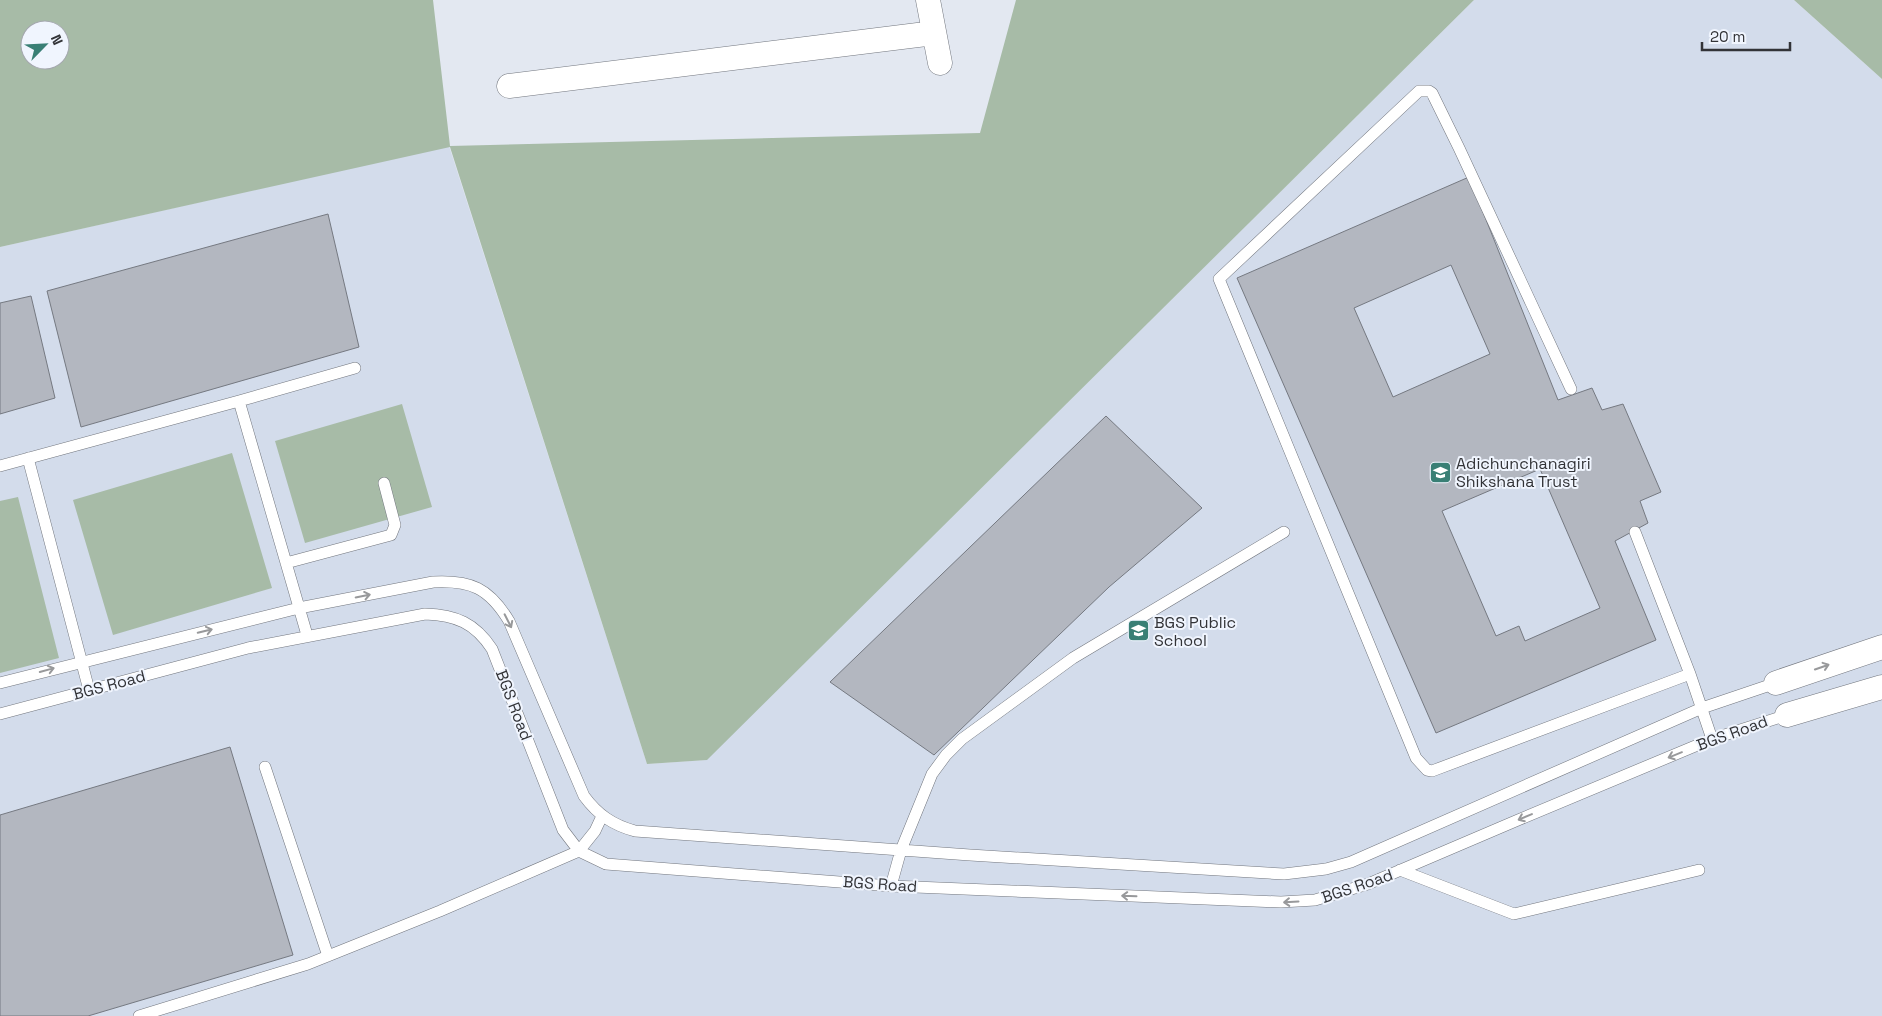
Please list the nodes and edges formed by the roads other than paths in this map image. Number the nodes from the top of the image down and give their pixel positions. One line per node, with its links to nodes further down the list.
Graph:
1 (928, 0): 2 (street)
2 (934, 33): 3 (street); 4 (street)
3 (940, 64)
4 (509, 86)
5 (355, 368): 7 (lane)
6 (1571, 389): 18 (lane)
7 (238, 402): 8 (lane); 13 (lane)
8 (28, 458): 9 (lane); 17 (lane)
9 (0, 466)
10 (384, 483): 13 (lane)
11 (1284, 532): 29 (lane)
12 (1635, 532): 18 (lane)
13 (286, 563): 14 (lane)
14 (299, 608): 15 (lane); 17 (lane, BGS Road, one-way to 14); 28 (lane, BGS Road, one-way to 28)
15 (307, 635): 22 (lane, BGS Road); 30 (lane, BGS Road)
16 (1882, 646): 20 (street, BGS Road, one-way to 16)
17 (82, 661): 19 (lane, BGS Road, one-way to 17); 22 (lane)
18 (1690, 674): 23 (lane)
19 (0, 683)
20 (1776, 683): 23 (lane, BGS Road)
21 (1882, 686): 25 (street, BGS Road)
22 (89, 690): 24 (lane, BGS Road)
23 (1702, 708): 26 (lane); 29 (lane, BGS Road)
24 (0, 714)
25 (1787, 715): 26 (lane, BGS Road)
26 (1712, 739): 31 (lane, BGS Road, one-way to 31)
27 (265, 767): 34 (lane)
28 (602, 816): 29 (lane, BGS Road); 30 (lane)
29 (901, 850): 33 (lane)
30 (579, 851): 33 (lane, BGS Road); 34 (lane)
31 (1400, 870): 32 (lane); 33 (lane, BGS Road, one-way to 33)
32 (1699, 870)
33 (891, 886)
34 (328, 956): 35 (lane)
35 (138, 1016)

